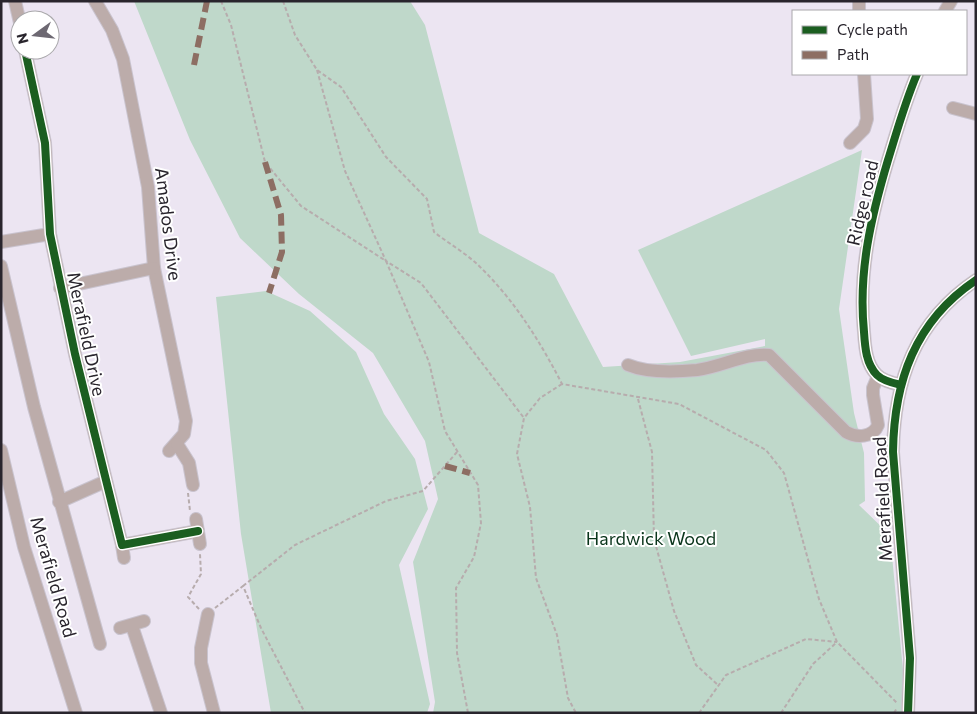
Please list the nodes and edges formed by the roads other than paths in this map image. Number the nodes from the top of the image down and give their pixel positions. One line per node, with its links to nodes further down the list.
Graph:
1 (95, 1): 11 (street, Amados Drive)
2 (27, 60): 8 (street, Merafield Drive)
3 (864, 75): 7 (street)
4 (917, 75): 15 (street, Ridge road)
5 (953, 108): 6 (street)
6 (976, 114)
7 (850, 143)
8 (50, 234): 9 (street); 13 (street, Merafield Drive)
9 (1, 242)
10 (1, 266): 20 (street)
11 (154, 268): 13 (street); 19 (street, Amados Drive)
12 (976, 280): 16 (street, Merafield Road)
13 (60, 288): 18 (street, Merafield Drive)
14 (628, 365): 15 (street)
15 (878, 376): 16 (street)
16 (901, 385): 25 (street, Merafield Road)
17 (1, 450): 26 (street, Merafield Road)
18 (104, 482): 20 (street); 21 (street, Merafield Drive)
19 (193, 485)
20 (59, 502): 24 (street)
21 (200, 544)
22 (208, 614): 28 (street)
23 (144, 620): 27 (street)
24 (100, 644)
25 (904, 709)
26 (76, 713)
27 (161, 713)
28 (214, 713)

